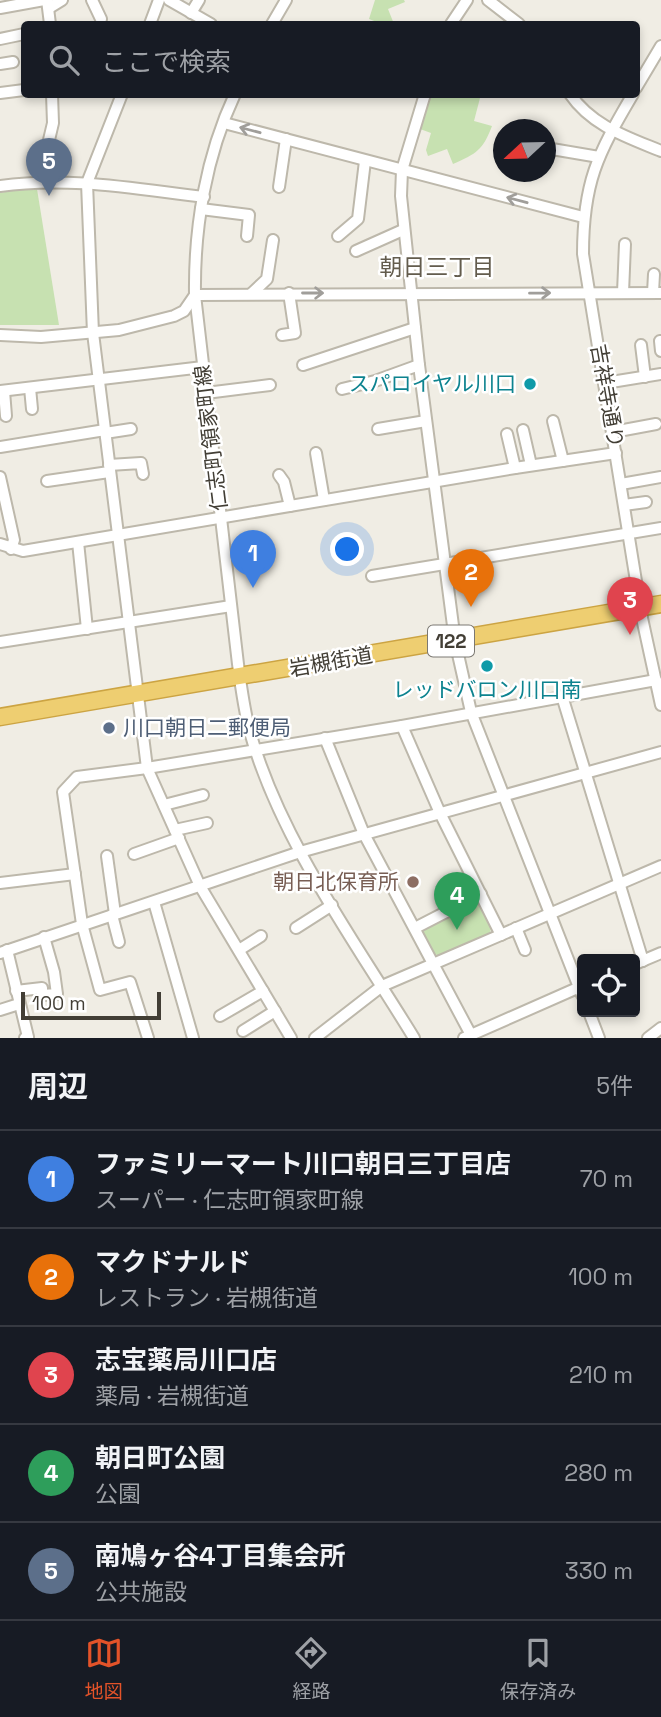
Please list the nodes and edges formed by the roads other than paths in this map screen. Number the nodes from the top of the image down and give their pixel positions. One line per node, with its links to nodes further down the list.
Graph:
1 (62, 0): 9 (street)
2 (92, 0): 12 (street)
3 (159, 0): 14 (street)
4 (169, 0): 11 (street)
5 (199, 0): 11 (street)
6 (286, 0): 16 (street)
7 (467, 0): 17 (street)
8 (488, 0): 18 (street)
9 (47, 3): 10 (street); 13 (street)
10 (0, 8)
11 (191, 13): 15 (street)
12 (101, 19)
13 (50, 21)
14 (151, 21)
15 (206, 21)
16 (274, 21)
17 (453, 21)
18 (515, 21)
19 (21, 35): 20 (street)
20 (0, 39)
21 (661, 46): 24 (street)
22 (13, 62): 23 (street)
23 (0, 64)
24 (640, 81)
25 (21, 90): 26 (street)
26 (0, 93)
27 (52, 98): 41 (street)
28 (120, 98): 42 (street)
29 (233, 98): 33 (street, 仁志町領家町線)
30 (424, 98): 40 (street)
31 (573, 98): 34 (street)
32 (631, 98): 34 (street, 吉祥寺通り)
33 (223, 123): 35 (street, one-way to 33); 45 (street, 仁志町領家町線)
34 (612, 131): 37 (street); 38 (street, 吉祥寺通り)
35 (286, 139): 39 (street); 44 (street)
36 (556, 150): 38 (street)
37 (661, 151)
38 (599, 156): 47 (street, 吉祥寺通り)
39 (365, 160): 40 (street); 50 (street)
40 (402, 170): 47 (street, one-way to 40); 48 (street)
41 (39, 182): 42 (street); 43 (street)
42 (88, 183): 45 (street); 63 (street)
43 (0, 186)
44 (278, 187)
45 (204, 197): 46 (street, 仁志町領家町線)
46 (201, 209): 49 (street); 61 (street, 仁志町領家町線)
47 (583, 217): 55 (street, 吉祥寺通り)
48 (403, 230): 53 (street); 60 (street)
49 (247, 236)
50 (338, 236)
51 (273, 240): 59 (street)
52 (625, 244): 57 (street)
53 (356, 251)
54 (654, 274): 58 (street)
55 (589, 292): 57 (street); 60 (street, one-way to 55); 73 (street, 吉祥寺通り)
56 (289, 293): 59 (street); 60 (street, one-way to 60); 65 (street)
57 (622, 293): 58 (street)
58 (657, 293)
59 (251, 294): 61 (street)
60 (411, 294): 62 (street)
61 (195, 295): 63 (street); 69 (street, 仁志町領家町線)
62 (415, 328): 67 (street); 68 (street)
63 (93, 333): 64 (street); 72 (street)
64 (0, 335)
65 (282, 335)
66 (641, 345): 71 (street)
67 (303, 365)
68 (419, 365): 76 (street); 81 (street)
69 (203, 367): 72 (street); 78 (street, 仁志町領家町線)
70 (661, 374): 71 (street)
71 (645, 377): 73 (street)
72 (100, 380): 75 (street); 87 (street)
73 (605, 383): 88 (street, 吉祥寺通り)
74 (270, 385): 78 (street)
75 (30, 388): 77 (street); 79 (street)
76 (342, 389)
77 (2, 391): 80 (street)
78 (206, 393): 108 (street, 仁志町領家町線)
79 (32, 409)
80 (6, 416)
81 (426, 421): 85 (street); 102 (street)
82 (553, 421): 93 (street)
83 (656, 424): 88 (street)
84 (131, 429): 87 (street)
85 (378, 429)
86 (523, 430): 94 (street)
87 (105, 432): 90 (street); 95 (street)
88 (613, 432): 92 (street, 吉祥寺通り)
89 (507, 434): 96 (street)
90 (0, 447)
91 (316, 453): 104 (street)
92 (617, 453): 93 (street); 103 (street, 吉祥寺通り)
93 (563, 461): 94 (street)
94 (531, 466): 96 (street)
95 (109, 468): 97 (street); 101 (street); 111 (street)
96 (515, 468): 102 (street)
97 (143, 474)
98 (279, 475): 107 (street)
99 (0, 477): 114 (street)
100 (661, 477): 103 (street)
101 (47, 481)
102 (433, 481): 104 (street); 115 (street)
103 (621, 484): 106 (street, 吉祥寺通り)
104 (324, 500): 107 (street)
105 (646, 502): 106 (street)
106 (624, 505): 110 (street, 吉祥寺通り)
107 (290, 506): 108 (street)
108 (221, 519): 111 (street); 118 (street, 仁志町領家町線)
109 (661, 528): 110 (street)
110 (629, 533): 115 (street); 119 (street, 吉祥寺通り)
111 (118, 536): 112 (street); 121 (street)
112 (78, 542): 114 (street); 122 (street)
113 (0, 544): 114 (street)
114 (11, 549)
115 (444, 564): 116 (street); 124 (street)
116 (372, 576)
117 (661, 604): 119 (highway, 岩槻街道 / 122)
118 (231, 606): 121 (street); 126 (street, 仁志町領家町線)
119 (641, 613): 120 (highway, 岩槻街道 / 122); 124 (highway, 岩槻街道 / 122); 125 (street, 吉祥寺通り)
120 (661, 615)
121 (129, 623): 122 (street); 128 (street)
122 (87, 629): 123 (street)
123 (0, 642)
124 (456, 645): 126 (highway, 岩槻街道 / 122); 130 (street)
125 (656, 680): 127 (street); 129 (street, 吉祥寺通り)
126 (241, 683): 128 (highway, 岩槻街道 / 122); 135 (street, 仁志町領家町線)
127 (562, 696): 130 (street); 138 (street)
128 (138, 700): 131 (highway, 岩槻街道 / 122); 133 (highway, 岩槻街道 / 122); 137 (street)
129 (661, 705)
130 (471, 712): 132 (street); 140 (street)
131 (0, 717)
132 (402, 726): 134 (street); 142 (street)
133 (0, 728)
134 (325, 738): 135 (street); 145 (street)
135 (256, 749): 137 (street); 146 (street, 仁志町領家町線)
136 (661, 752): 138 (street)
137 (147, 768): 141 (street); 150 (street)
138 (587, 773): 140 (street); 152 (street)
139 (203, 795): 141 (street)
140 (503, 796): 142 (street); 157 (street)
141 (164, 805): 144 (street)
142 (440, 813): 145 (street); 154 (street)
143 (207, 823): 144 (street)
144 (177, 834): 147 (street); 153 (street)
145 (364, 834): 146 (street); 160 (street)
146 (300, 852): 153 (street); 156 (street, 仁志町領家町線)
147 (134, 854)
148 (107, 856): 158 (street)
149 (661, 866): 152 (street)
150 (75, 874): 151 (street); 159 (street)
151 (0, 883)
152 (620, 883): 157 (street); 171 (street)
153 (200, 886): 155 (street); 167 (street)
154 (481, 894): 160 (street); 163 (street)
155 (154, 902): 158 (street); 190 (street)
156 (332, 905): 162 (street); 177 (street, 仁志町領家町線)
157 (550, 912): 161 (street); 174 (street)
158 (114, 914): 159 (street); 166 (street)
159 (82, 924): 165 (street); 189 (street)
160 (415, 928): 173 (street)
161 (516, 928): 163 (street); 168 (street)
162 (296, 929)
163 (501, 934): 173 (street)
164 (261, 936): 167 (street)
165 (44, 937): 169 (street); 176 (street)
166 (120, 942)
167 (239, 950): 178 (street)
168 (525, 950)
169 (3, 951): 176 (street)
170 (661, 953): 172 (street)
171 (637, 954)
172 (640, 962)
173 (434, 963): 177 (street); 187 (street)
174 (577, 980)
175 (0, 985): 176 (street)
176 (15, 986): 180 (street)
177 (382, 986): 192 (street); 193 (street, 仁志町領家町線)
178 (263, 991): 182 (street); 183 (street)
179 (577, 992): 187 (street)
180 (19, 1004): 181 (street); 188 (street)
181 (0, 1010)
182 (275, 1011): 186 (street); 191 (street)
183 (220, 1016)
184 (591, 1017): 194 (street)
185 (661, 1028): 195 (street)
186 (243, 1031)
187 (468, 1036)
188 (25, 1038)
189 (148, 1038)
190 (193, 1038)
191 (291, 1038)
192 (315, 1038)
193 (414, 1038)
194 (599, 1038)
195 (648, 1038)

